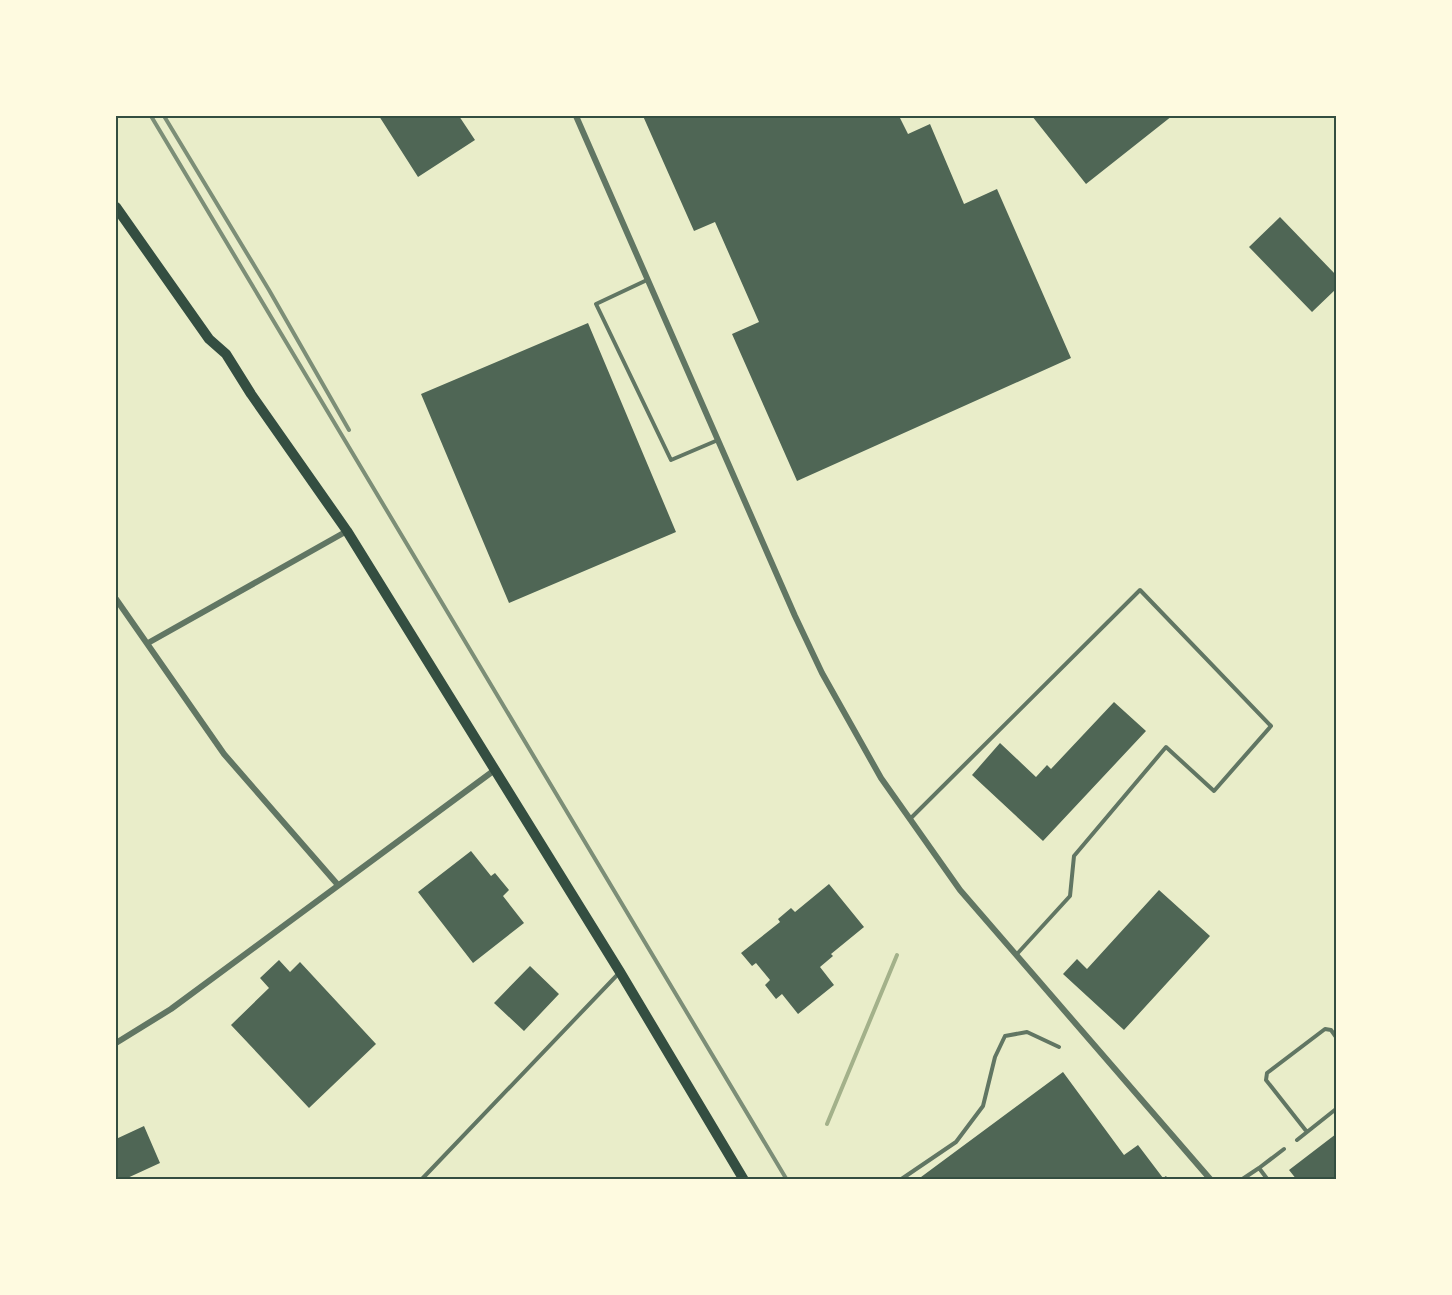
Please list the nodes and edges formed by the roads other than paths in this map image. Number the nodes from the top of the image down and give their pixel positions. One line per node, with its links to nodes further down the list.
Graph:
1 (576, 116): 3 (street)
2 (116, 207): 5 (main road)
3 (648, 279): 4 (street); 4 (lane)
4 (718, 440): 9 (street)
5 (347, 531): 7 (street); 8 (main road)
6 (116, 599): 7 (street)
7 (148, 643): 10 (street)
8 (496, 769): 10 (street); 12 (main road)
9 (910, 819): 11 (street); 11 (lane)
10 (338, 885): 14 (street)
11 (1017, 954): 24 (street)
12 (620, 972): 21 (lane); 22 (main road)
13 (1336, 1037): 17 (lane)
14 (116, 1043)
15 (1059, 1047): 23 (lane)
16 (1336, 1109): 17 (lane)
17 (1307, 1132): 18 (lane)
18 (1297, 1140)
19 (1284, 1149): 20 (lane)
20 (1259, 1168): 25 (lane); 26 (lane)
21 (421, 1179)
22 (744, 1179)
23 (900, 1179)
24 (1211, 1179)
25 (1241, 1179)
26 (1268, 1179)

